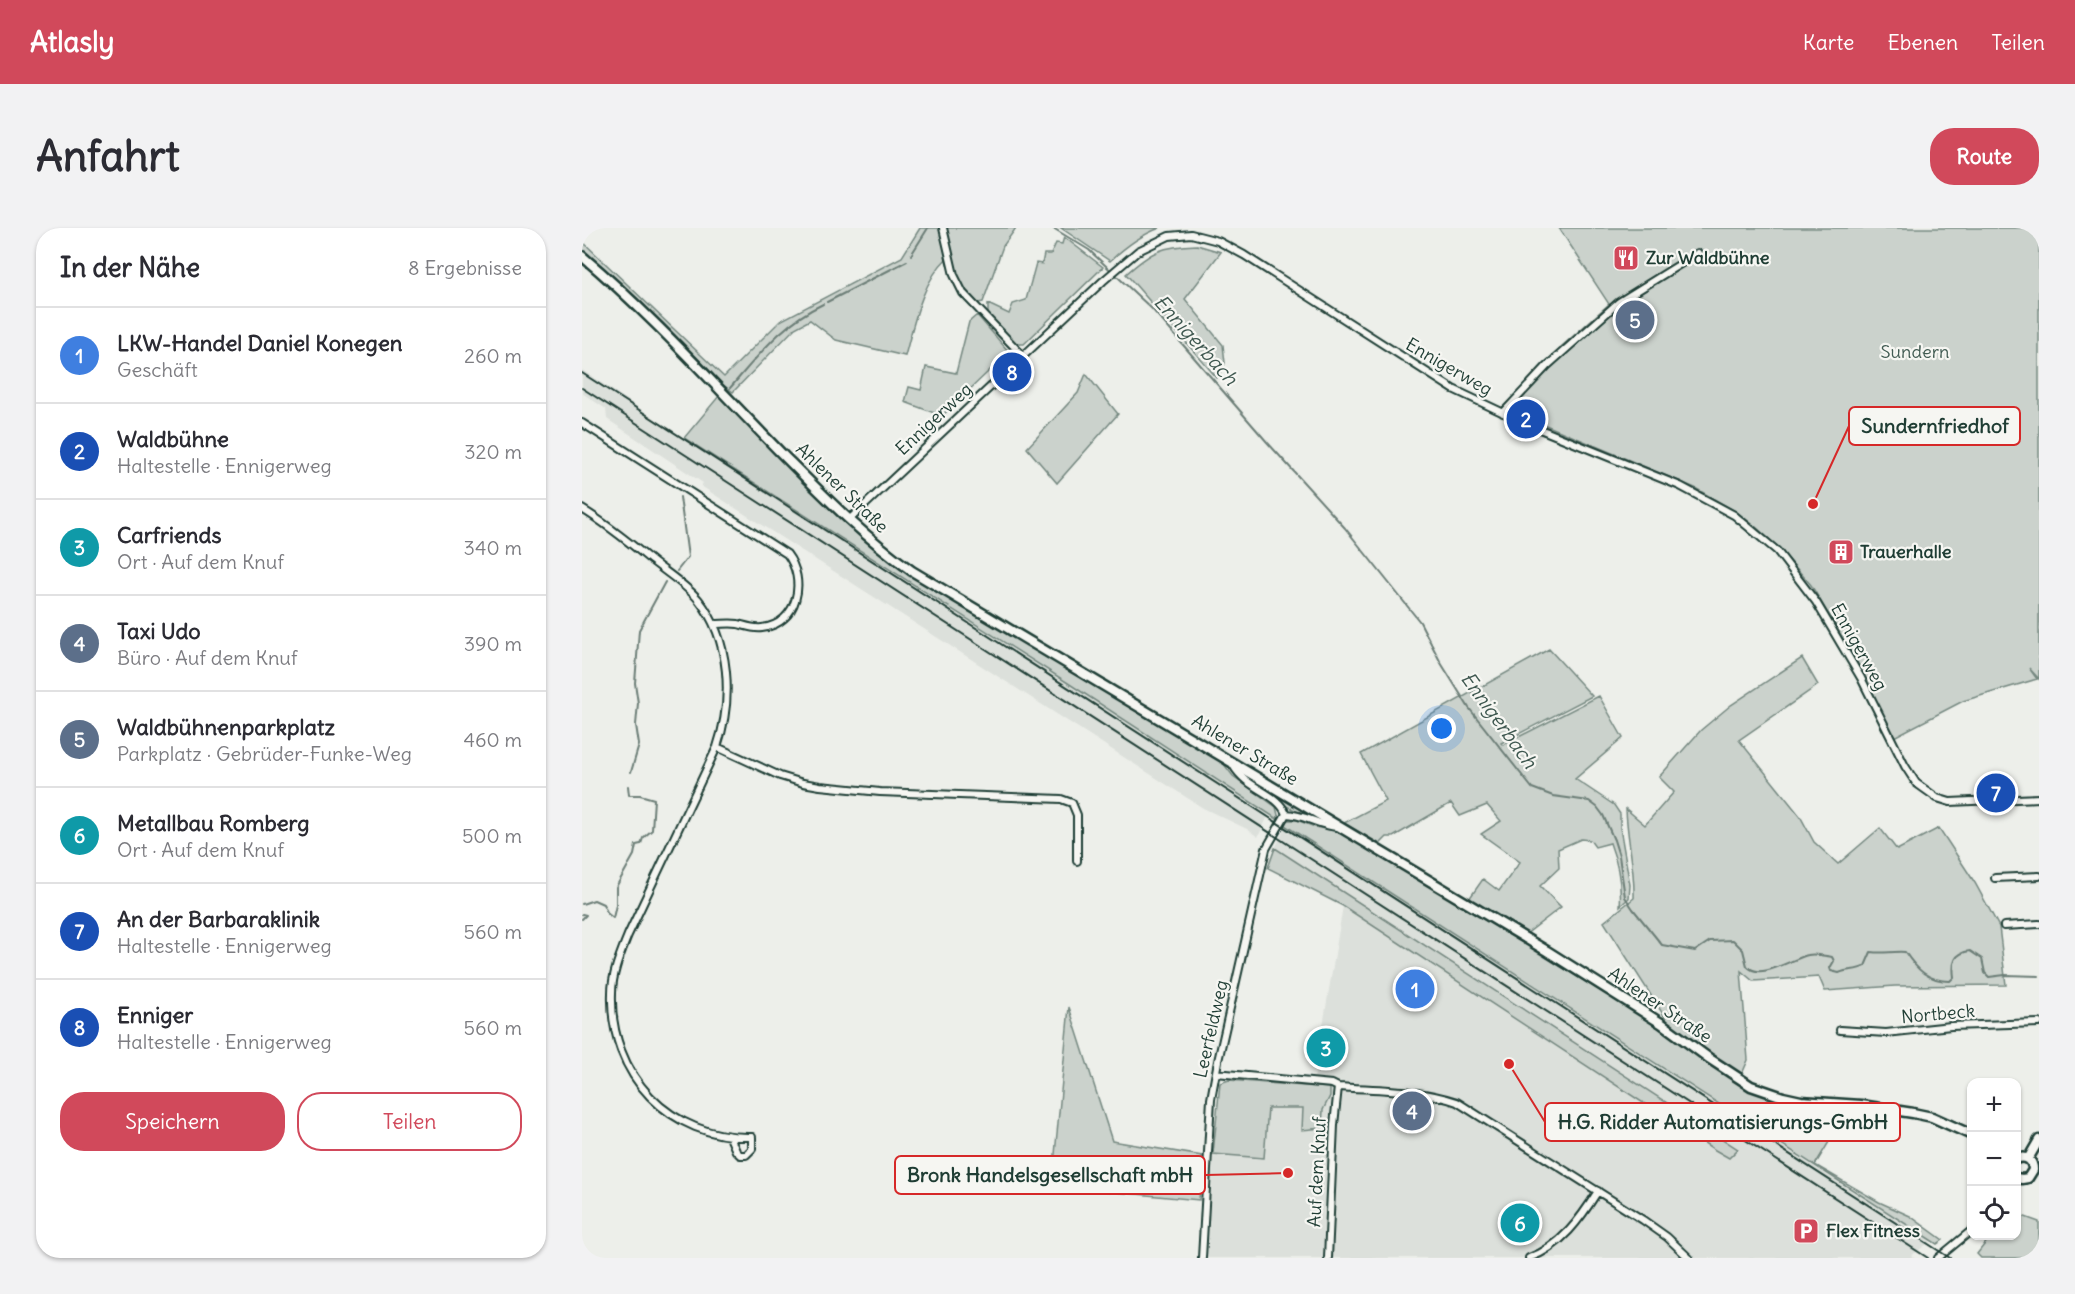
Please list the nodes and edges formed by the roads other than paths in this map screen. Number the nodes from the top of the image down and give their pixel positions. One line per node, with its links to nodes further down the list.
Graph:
1 (943, 228): 5 (street)
2 (1179, 231): 5 (street, Ennigerweg); 6 (street, Ennigerweg)
3 (1698, 253): 6 (street)
4 (582, 256): 9 (main road, Ahlener Straße)
5 (1023, 356): 9 (street, Ennigerweg)
6 (1503, 413): 13 (street, Ennigerweg)
7 (582, 423): 10 (street)
8 (582, 509): 10 (street)
9 (849, 520): 12 (main road, Ahlener Straße)
10 (714, 624): 11 (street)
11 (717, 747): 16 (street); 26 (street)
12 (1230, 760): 14 (street); 15 (main road, Ahlener Straße)
13 (2039, 798)
14 (1286, 814): 15 (street); 23 (street, Leerfeldweg)
15 (1341, 827): 25 (main road, Ahlener Straße)
16 (1077, 861)
17 (2039, 876): 18 (street)
18 (1995, 878)
19 (2039, 924): 20 (street)
20 (2004, 926)
21 (2039, 1023): 22 (street, Nortbeck)
22 (1840, 1030)
23 (1216, 1073): 24 (street); 34 (street, Leerfeldweg)
24 (1338, 1087): 32 (street); 35 (street, Auf dem Knuf)
25 (1967, 1133)
26 (730, 1137)
27 (2039, 1140): 29 (main road)
28 (2021, 1157): 29 (main road)
29 (2028, 1159): 30 (main road)
30 (2036, 1174): 31 (main road)
31 (2021, 1179)
32 (1598, 1191): 36 (street); 37 (street)
33 (1967, 1233): 38 (street)
34 (1202, 1258)
35 (1328, 1258)
36 (1529, 1258)
37 (1689, 1258)
38 (1938, 1258)

